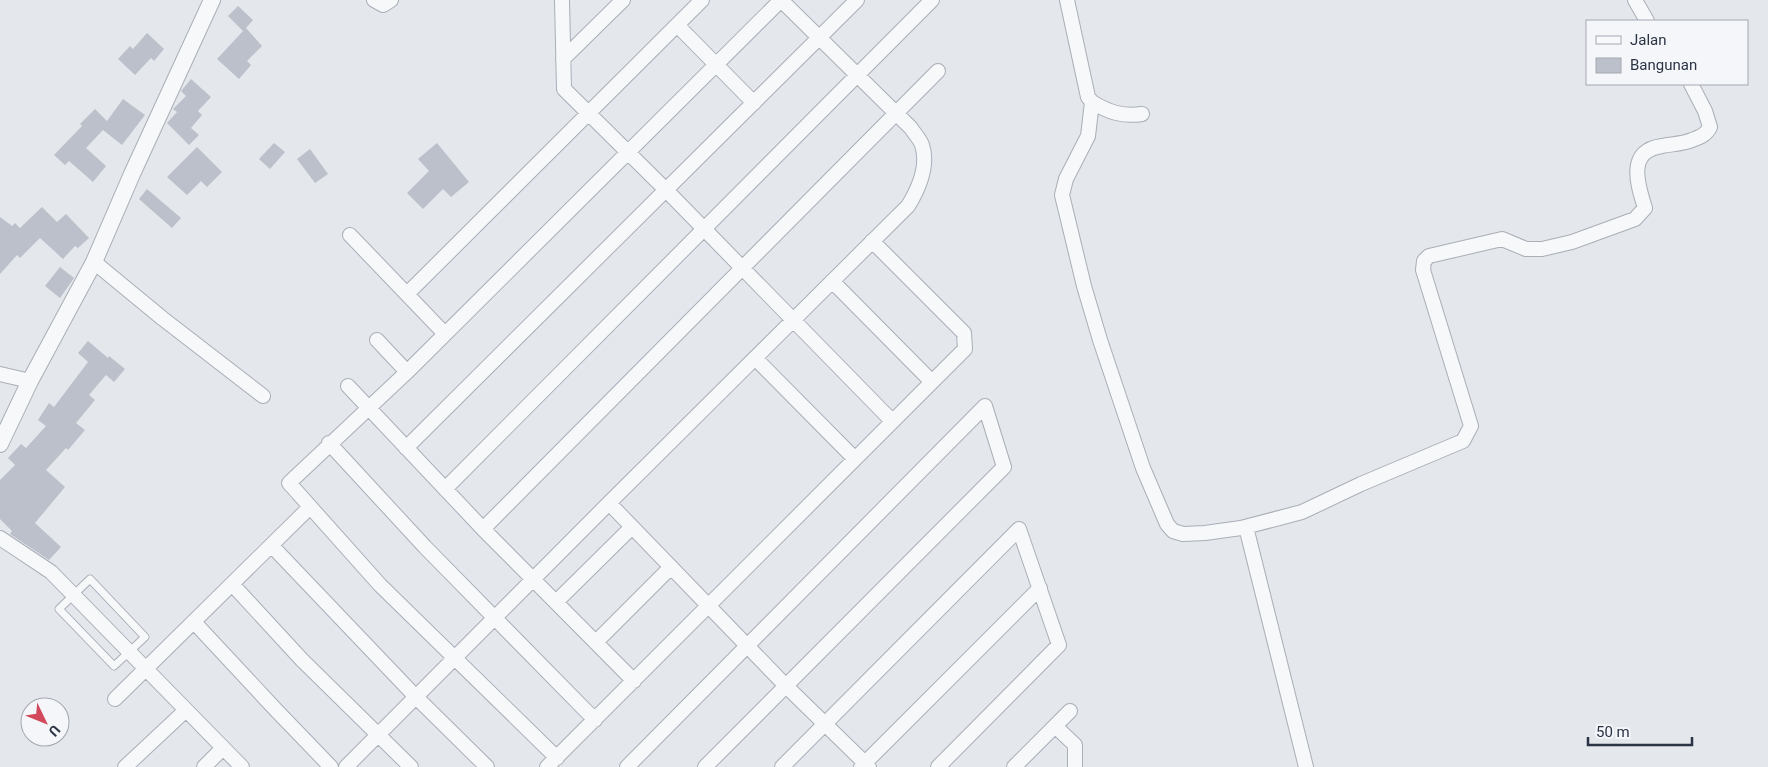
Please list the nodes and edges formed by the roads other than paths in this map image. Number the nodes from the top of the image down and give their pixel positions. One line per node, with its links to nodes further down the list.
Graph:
1 (212, 0): 30 (street)
2 (374, 0): 3 (street)
3 (391, 0)
4 (562, 0): 15 (street)
5 (623, 0): 15 (street)
6 (702, 0): 13 (street)
7 (781, 0): 14 (street); 16 (street)
8 (857, 0): 14 (street)
9 (932, 0): 18 (street)
10 (1067, 0): 21 (street)
11 (1635, 0): 12 (street)
12 (1646, 20)
13 (677, 25): 16 (street); 22 (street)
14 (820, 38): 18 (street); 20 (street); 26 (street)
15 (563, 59): 22 (street)
16 (716, 64): 20 (street); 25 (street)
17 (938, 71): 23 (street)
18 (857, 75): 23 (street); 27 (street)
19 (1692, 85): 54 (street)
20 (754, 102): 26 (street)
21 (1092, 102): 24 (street); 54 (street)
22 (588, 113): 25 (street); 33 (street)
23 (896, 114): 29 (street); 31 (street)
24 (1142, 114)
25 (628, 153): 26 (street); 35 (street)
26 (666, 190): 27 (street); 48 (street)
27 (704, 228): 31 (street); 50 (street)
28 (350, 235): 33 (street)
29 (872, 241): 32 (street); 41 (street)
30 (94, 262): 40 (street); 43 (street)
31 (742, 267): 34 (street); 55 (street)
32 (832, 281): 34 (street); 41 (street)
33 (407, 294): 35 (street)
34 (793, 320): 37 (street); 45 (street)
35 (445, 334): 38 (street)
36 (377, 340): 38 (street)
37 (755, 358): 49 (street); 51 (street)
38 (407, 372): 44 (street)
39 (0, 374): 40 (street)
40 (30, 381): 47 (street)
41 (932, 382): 45 (street)
42 (348, 386): 44 (street)
43 (263, 396)
44 (369, 408): 46 (street); 48 (street)
45 (892, 421): 49 (street)
46 (329, 443): 52 (street); 65 (street)
47 (0, 444)
48 (406, 448): 50 (street)
49 (855, 459): 64 (street)
50 (445, 489): 55 (street)
51 (609, 503): 53 (street); 59 (street)
52 (310, 507): 57 (street); 70 (street)
53 (632, 527): 58 (street); 63 (street)
54 (1246, 527): 98 (street)
55 (483, 529): 59 (street)
56 (0, 538): 62 (street)
57 (271, 546): 60 (street); 74 (street)
58 (671, 567): 64 (street); 67 (street)
59 (533, 580): 63 (street); 65 (street)
60 (232, 584): 66 (street); 81 (street)
61 (1040, 588): 79 (street); 84 (street); 95 (street)
62 (74, 595): 69 (street); 69 (lane); 69 (lane)
63 (556, 602): 67 (street)
64 (709, 606): 68 (street); 72 (street)
65 (495, 618): 70 (street); 78 (street)
66 (194, 622): 71 (street); 88 (street)
67 (596, 642): 72 (street)
68 (748, 646): 73 (street); 73 (street); 92 (street)
69 (130, 652): 71 (street)
70 (455, 658): 74 (street); 83 (street)
71 (146, 669): 75 (street); 76 (street)
72 (634, 681): 78 (street)
73 (786, 686): 79 (street); 93 (street)
74 (416, 697): 81 (street); 91 (street)
75 (115, 699)
76 (186, 710): 82 (street); 85 (street)
77 (1070, 711): 80 (street)
78 (595, 720): 83 (street)
79 (825, 724): 84 (street); 94 (street)
80 (1054, 726): 96 (street); 97 (street)
81 (378, 735): 89 (street); 90 (street)
82 (224, 748): 86 (street); 87 (street)
83 (552, 762)
84 (865, 766)
85 (125, 767)
86 (204, 767)
87 (242, 767)
88 (331, 767)
89 (346, 767)
90 (411, 767)
91 (487, 767)
92 (627, 767)
93 (704, 767)
94 (782, 767)
95 (938, 767)
96 (1014, 767)
97 (1074, 767)
98 (1306, 767)

